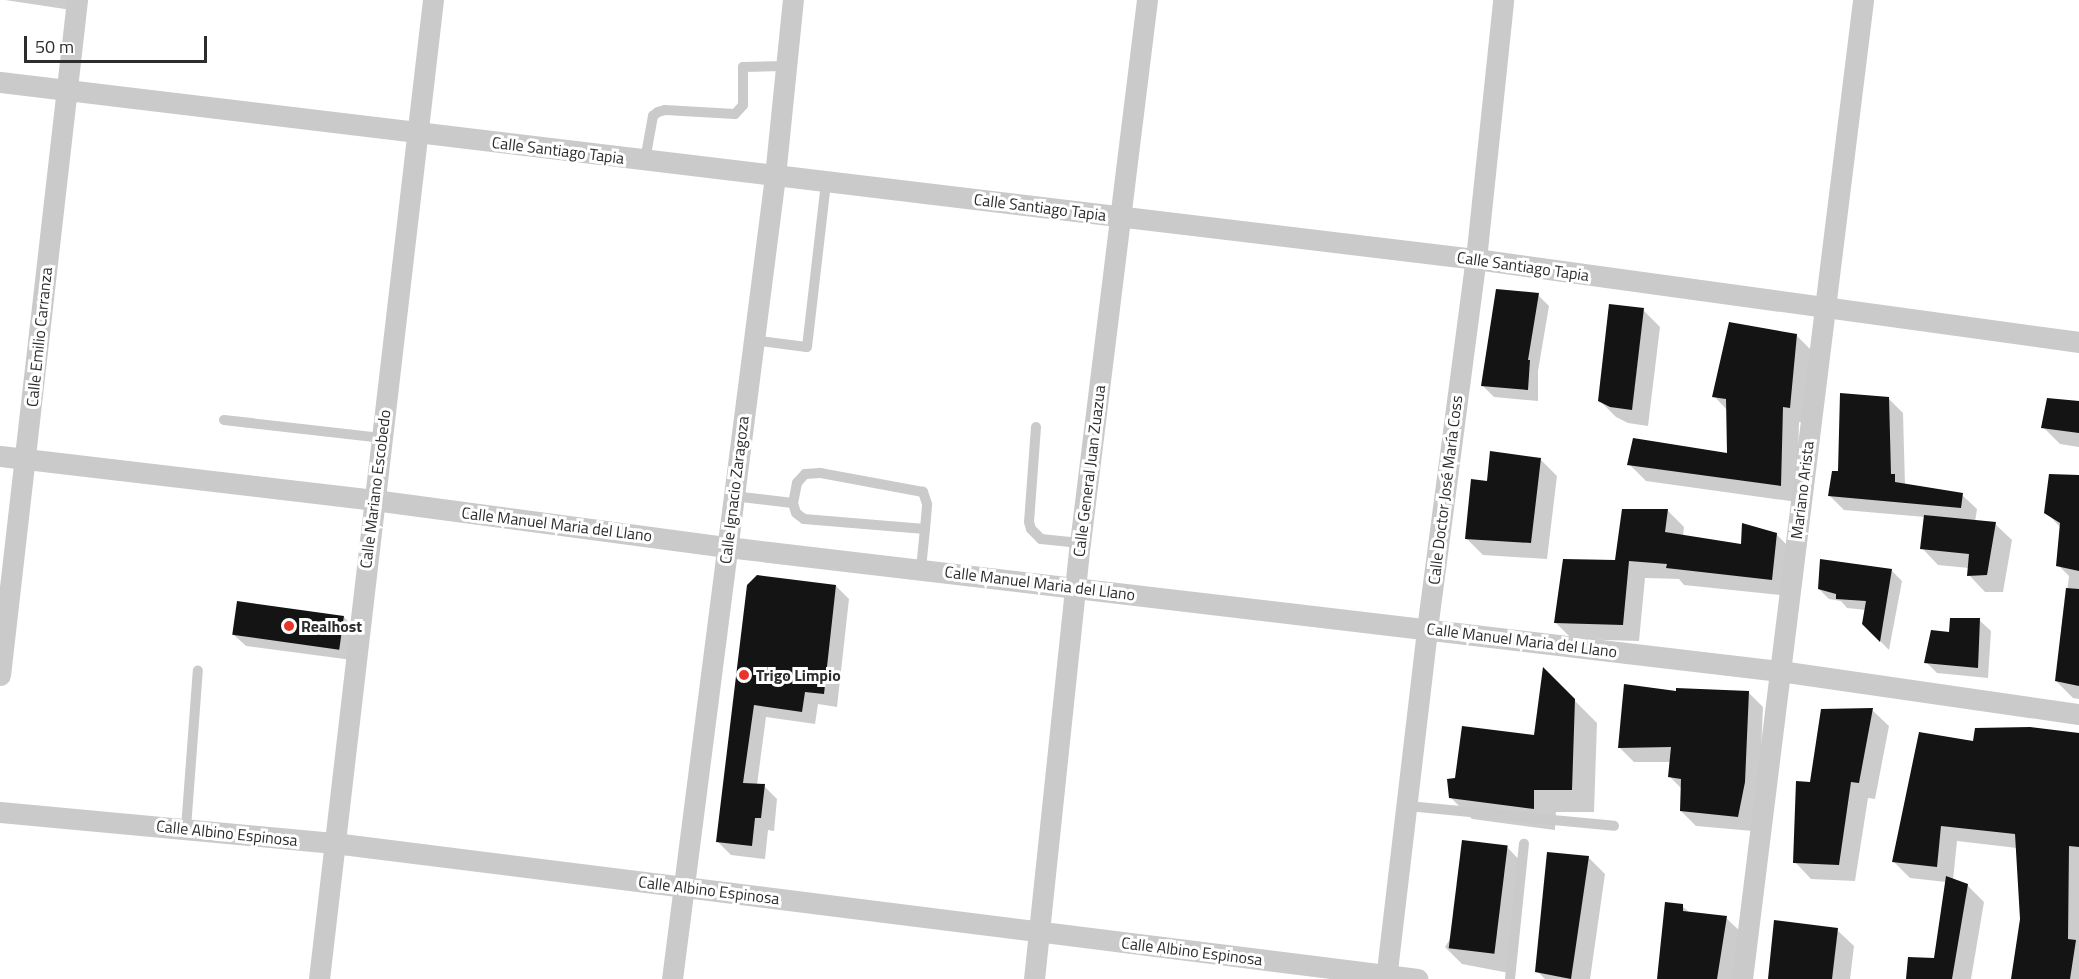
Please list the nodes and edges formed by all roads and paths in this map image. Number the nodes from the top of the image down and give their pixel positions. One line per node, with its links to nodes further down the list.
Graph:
1 (77, 0): 9 (street, Calle Emilio Carranza)
2 (433, 0): 10 (street, Calle Mariano Escobedo)
3 (794, 0): 7 (street, Calle Ignacio Zaragoza)
4 (1147, 0): 14 (street, Calle General Juan Zuazua)
5 (1503, 0): 15 (street, Calle Doctor José María Coss)
6 (1863, 0): 16 (street, Mariano Arista)
7 (787, 66): 11 (lane); 12 (street, Calle Ignacio Zaragoza)
8 (0, 82): 9 (street, Calle Santiago Tapia)
9 (66, 88): 10 (street, Calle Santiago Tapia); 23 (street, Calle Emilio Carranza)
10 (418, 133): 11 (street, Calle Santiago Tapia); 21 (street, Calle Mariano Escobedo)
11 (645, 160): 12 (street, Calle Santiago Tapia)
12 (775, 176): 13 (street, Calle Santiago Tapia); 17 (street, Calle Ignacio Zaragoza)
13 (826, 182): 14 (street, Calle Santiago Tapia); 17 (lane)
14 (1120, 217): 15 (street, Calle Santiago Tapia); 28 (street, Calle General Juan Zuazua)
15 (1476, 259): 16 (street, Calle Santiago Tapia); 32 (street, Calle Doctor José María Coss)
16 (1825, 308): 18 (street, Calle Santiago Tapia); 34 (street, Mariano Arista)
17 (752, 340): 24 (street, Calle Ignacio Zaragoza)
18 (2079, 342)
19 (224, 420): 21 (lane)
20 (1036, 427): 28 (lane)
21 (381, 438): 25 (street, Calle Mariano Escobedo)
22 (0, 456): 23 (street, Calle Manuel Maria del Llano)
23 (26, 458): 25 (street, Calle Manuel Maria del Llano); 35 (street, Calle Emilio Carranza)
24 (733, 496): 26 (lane); 29 (street, Calle Ignacio Zaragoza)
25 (374, 500): 29 (street, Calle Manuel Maria del Llano); 41 (street, Calle Mariano Escobedo)
26 (793, 503): 27 (lane); 27 (lane)
27 (925, 529): 30 (lane)
28 (1080, 543): 31 (street, Calle General Juan Zuazua)
29 (727, 547): 30 (street, Calle Manuel Maria del Llano); 43 (street, Calle Ignacio Zaragoza)
30 (921, 569): 31 (street, Calle Manuel Maria del Llano)
31 (1076, 588): 32 (street, Calle Manuel Maria del Llano); 44 (street, Calle General Juan Zuazua)
32 (1427, 629): 34 (street, Calle Manuel Maria del Llano); 37 (street, Calle Doctor José María Coss)
33 (198, 670): 40 (lane)
34 (1780, 671): 36 (street, Calle Manuel Maria del Llano); 51 (street, Mariano Arista)
35 (0, 675)
36 (2079, 714)
37 (1408, 806): 39 (lane); 45 (street, Calle Doctor José María Coss)
38 (0, 812): 40 (street, Calle Albino Espinosa)
39 (1614, 826)
40 (186, 828): 41 (street, Calle Albino Espinosa)
41 (334, 843): 43 (street, Calle Albino Espinosa); 46 (street, Calle Mariano Escobedo)
42 (1524, 844): 50 (lane)
43 (682, 887): 44 (street, Calle Albino Espinosa); 47 (street, Calle Ignacio Zaragoza)
44 (1040, 932): 45 (street, Calle Albino Espinosa); 48 (street, Calle General Juan Zuazua)
45 (1387, 977): 49 (street, Calle Albino Espinosa)
46 (318, 979)
47 (672, 979)
48 (1034, 979)
49 (1418, 979)
50 (1510, 979)
51 (1742, 979)

